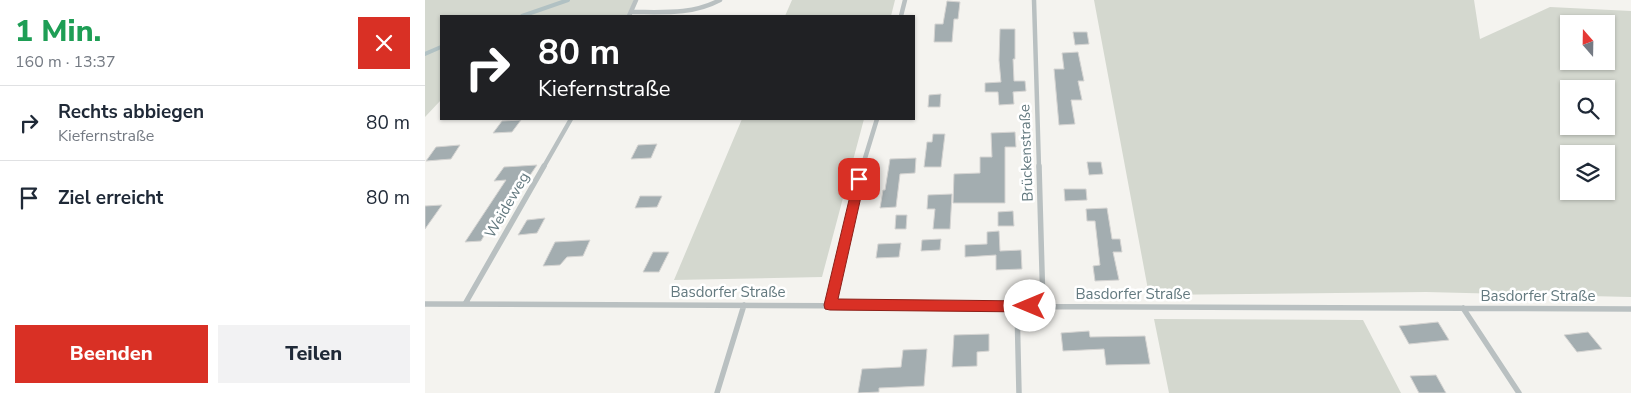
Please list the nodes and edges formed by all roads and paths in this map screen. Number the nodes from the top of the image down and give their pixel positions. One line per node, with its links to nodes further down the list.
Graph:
1 (636, 0): 5 (street)
2 (720, 0): 5 (street)
3 (905, 0): 6 (street)
4 (1034, 0): 14 (street, Brückenstraße)
5 (630, 14)
6 (901, 15)
7 (570, 120): 10 (street, Weideweg)
8 (877, 120): 12 (street)
9 (425, 304): 10 (street, Basdorfer Straße)
10 (465, 304): 11 (street, Basdorfer Straße)
11 (744, 305): 12 (street, Basdorfer Straße); 17 (street)
12 (830, 305): 13 (street, Basdorfer Straße)
13 (1017, 306): 14 (street, Basdorfer Straße); 18 (street)
14 (1043, 306): 15 (street, Basdorfer Straße)
15 (1463, 308): 16 (street, Basdorfer Straße); 19 (street)
16 (1631, 309)
17 (717, 393)
18 (1019, 393)
19 (1519, 393)

